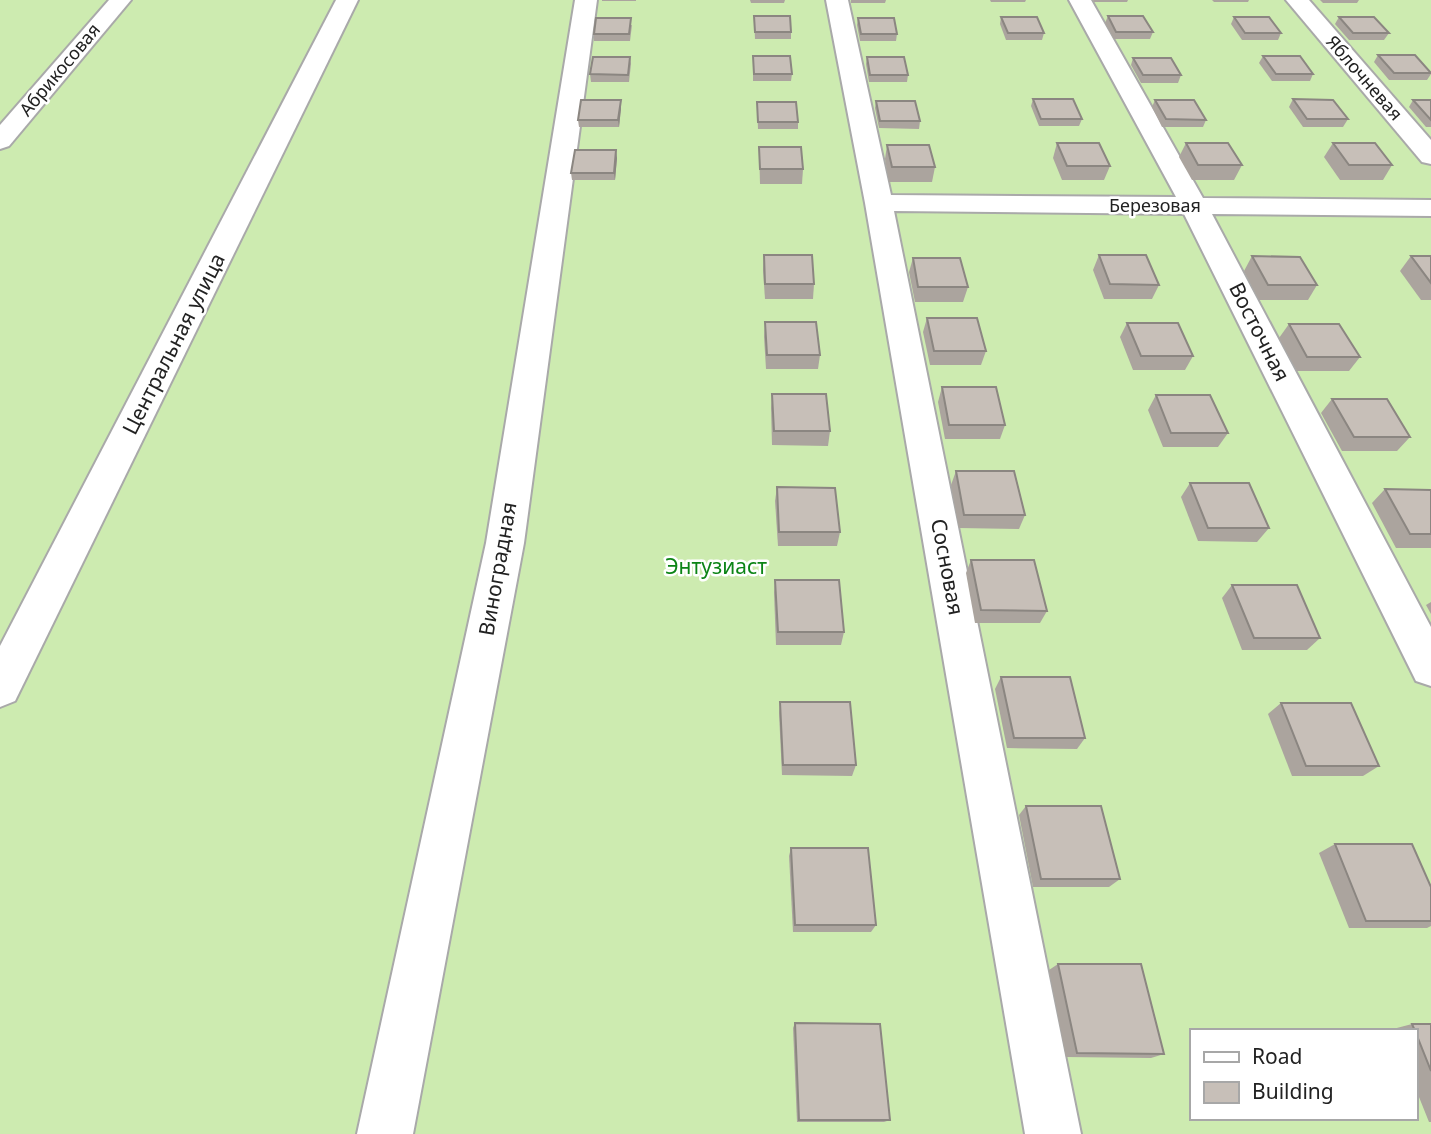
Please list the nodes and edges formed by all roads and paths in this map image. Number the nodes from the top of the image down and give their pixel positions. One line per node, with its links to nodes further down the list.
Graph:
1 (120, 0): 7 (street, Абрикосовая)
2 (347, 0): 13 (street, Центральная улица)
3 (586, 0): 14 (street, Виноградная)
4 (836, 0): 9 (street, Сосновая)
5 (1080, 0): 10 (street, Восточная)
6 (1297, 0): 8 (street, Яблочневая)
7 (0, 141)
8 (1431, 156)
9 (879, 203): 10 (street, Березовая); 15 (street, Сосновая)
10 (1194, 206): 11 (street, Березовая); 12 (street, Восточная)
11 (1431, 208)
12 (1431, 668)
13 (0, 688)
14 (385, 1134)
15 (1053, 1134)

